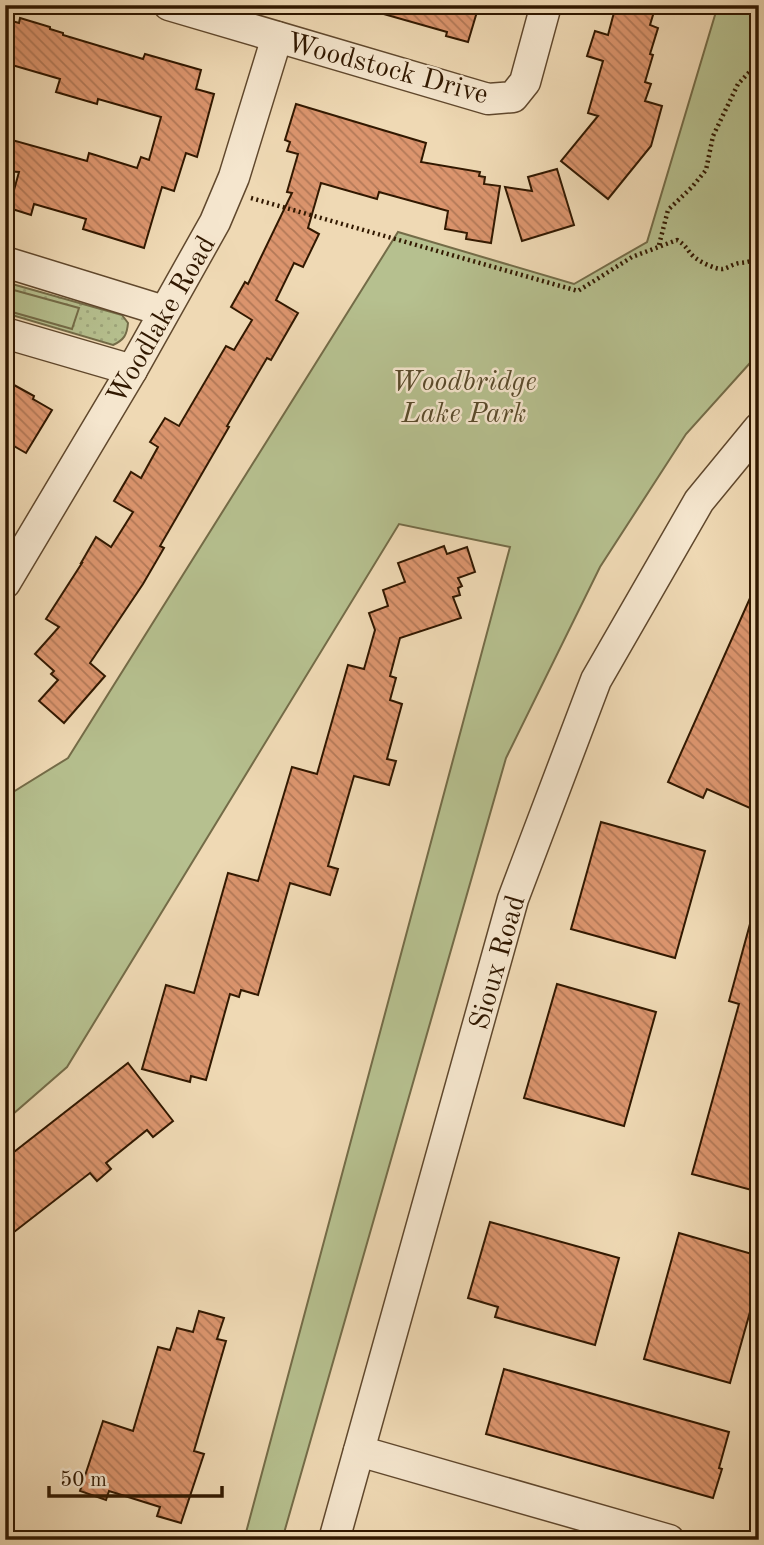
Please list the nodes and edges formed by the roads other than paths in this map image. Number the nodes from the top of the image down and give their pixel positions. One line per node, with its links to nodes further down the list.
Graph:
1 (169, 5): 3 (street, Woodstock Drive)
2 (546, 5): 3 (street, Woodstock Drive)
3 (277, 37): 5 (street, Woodlake Road)
4 (5, 262): 5 (street)
5 (164, 311): 7 (street, Woodlake Road)
6 (5, 333): 7 (street)
7 (132, 370): 9 (street, Woodlake Road)
8 (759, 428): 10 (street, Sioux Road)
9 (5, 583)
10 (359, 1451): 11 (street, Sioux Road); 12 (street)
11 (334, 1540)
12 (669, 1540)

